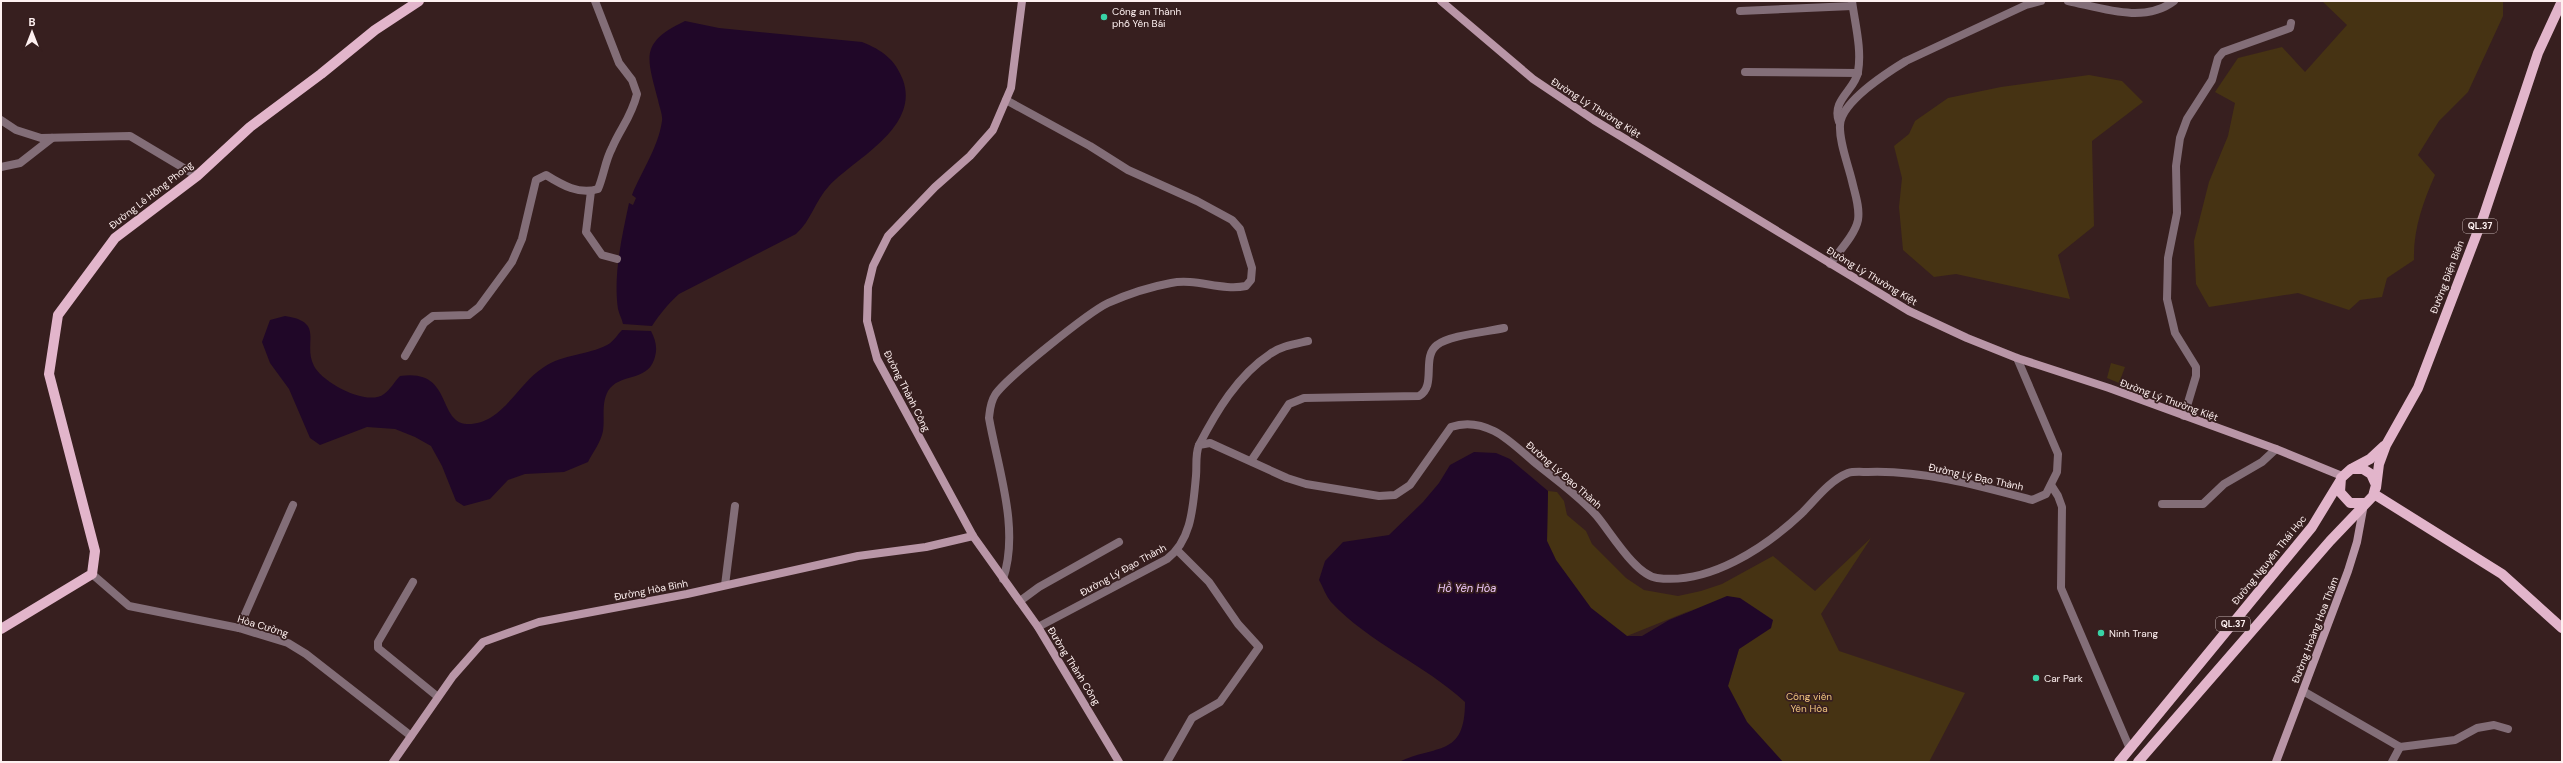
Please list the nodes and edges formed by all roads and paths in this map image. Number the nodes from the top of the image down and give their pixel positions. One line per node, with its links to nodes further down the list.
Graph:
1 (418, 1): 19 (main road, Đường Lê Hồng Phong)
2 (595, 1): 20 (street)
3 (1022, 1): 14 (main road, Đường Thành Công)
4 (1441, 1): 22 (main road, Đường Lý Thường Kiệt)
5 (2041, 1): 16 (street)
6 (2068, 1): 7 (street)
7 (2174, 1)
8 (2562, 2): 29 (main road, Đường Điện Biên / QL.37)
9 (1852, 4): 10 (street); 13 (street)
10 (1740, 11)
11 (2291, 23): 27 (street)
12 (1745, 72): 13 (street)
13 (1858, 73): 16 (street)
14 (1006, 100): 40 (main road, Đường Thành Công); 44 (street)
15 (1, 120): 17 (street)
16 (1840, 124): 22 (street)
17 (52, 138): 18 (street); 19 (street)
18 (1, 167)
19 (197, 176): 43 (main road, Đường Lê Hồng Phong)
20 (591, 191): 21 (street); 25 (street)
21 (617, 259)
22 (1830, 264): 26 (main road, Đường Lý Thường Kiệt)
23 (1504, 328): 31 (street)
24 (1308, 341): 28 (street)
25 (405, 356)
26 (2017, 358): 27 (main road, Đường Lý Thường Kiệt); 34 (street, Đường Lý Đạo Thành)
27 (2184, 416): 30 (main road, Đường Lý Thường Kiệt)
28 (1199, 445): 31 (street, Đường Lý Đạo Thành); 42 (street, Đường Lý Đạo Thành)
29 (2386, 445): 32 (main road, Đường Điện Biên / QL.37); 35 (main road, Đường Điện Biên / QL.37)
30 (2276, 449): 33 (main road, Đường Lý Thường Kiệt); 37 (street)
31 (1251, 461): 34 (street, Đường Lý Đạo Thành)
32 (2351, 469): 33 (main road, QL.37); 35 (main road)
33 (2341, 478): 36 (main road); 57 (main road, Đường Nguyễn Thái Học / QL.37)
34 (2051, 485): 57 (street)
35 (2375, 491): 36 (main road, QL.37); 50 (main road)
36 (2364, 503): 52 (main road, Đường Hoàng Hoa Thám); 62 (main road, QL.37)
37 (2162, 504)
38 (293, 505): 49 (street)
39 (735, 506): 46 (street)
40 (973, 536): 44 (main road, Đường Thành Công); 46 (main road, Đường Hòa Bình)
41 (1119, 542): 47 (street)
42 (1178, 551): 48 (street, Đường Lý Đạo Thành); 60 (street)
43 (92, 574): 49 (street, Hòa Cường); 51 (main road)
44 (1003, 579): 47 (main road, Đường Thành Công)
45 (413, 582): 53 (street)
46 (725, 585): 53 (main road, Đường Hòa Bình)
47 (1020, 602): 48 (main road, Đường Thành Công)
48 (1038, 627): 59 (main road, Đường Thành Công)
49 (239, 628): 55 (street, Hòa Cường)
50 (2562, 628)
51 (1, 629)
52 (2303, 691): 56 (street); 63 (main road, Đường Hoàng Hoa Thám)
53 (438, 697): 55 (main road, Đường Hòa Bình)
54 (2508, 729): 56 (street)
55 (411, 736): 58 (main road, Đường Hòa Bình)
56 (2400, 747): 64 (street)
57 (2130, 749): 61 (main road, Đường Nguyễn Thái Học / QL.37)
58 (393, 762)
59 (1120, 762)
60 (1167, 762)
61 (2119, 762)
62 (2138, 762)
63 (2276, 762)
64 (2392, 762)

